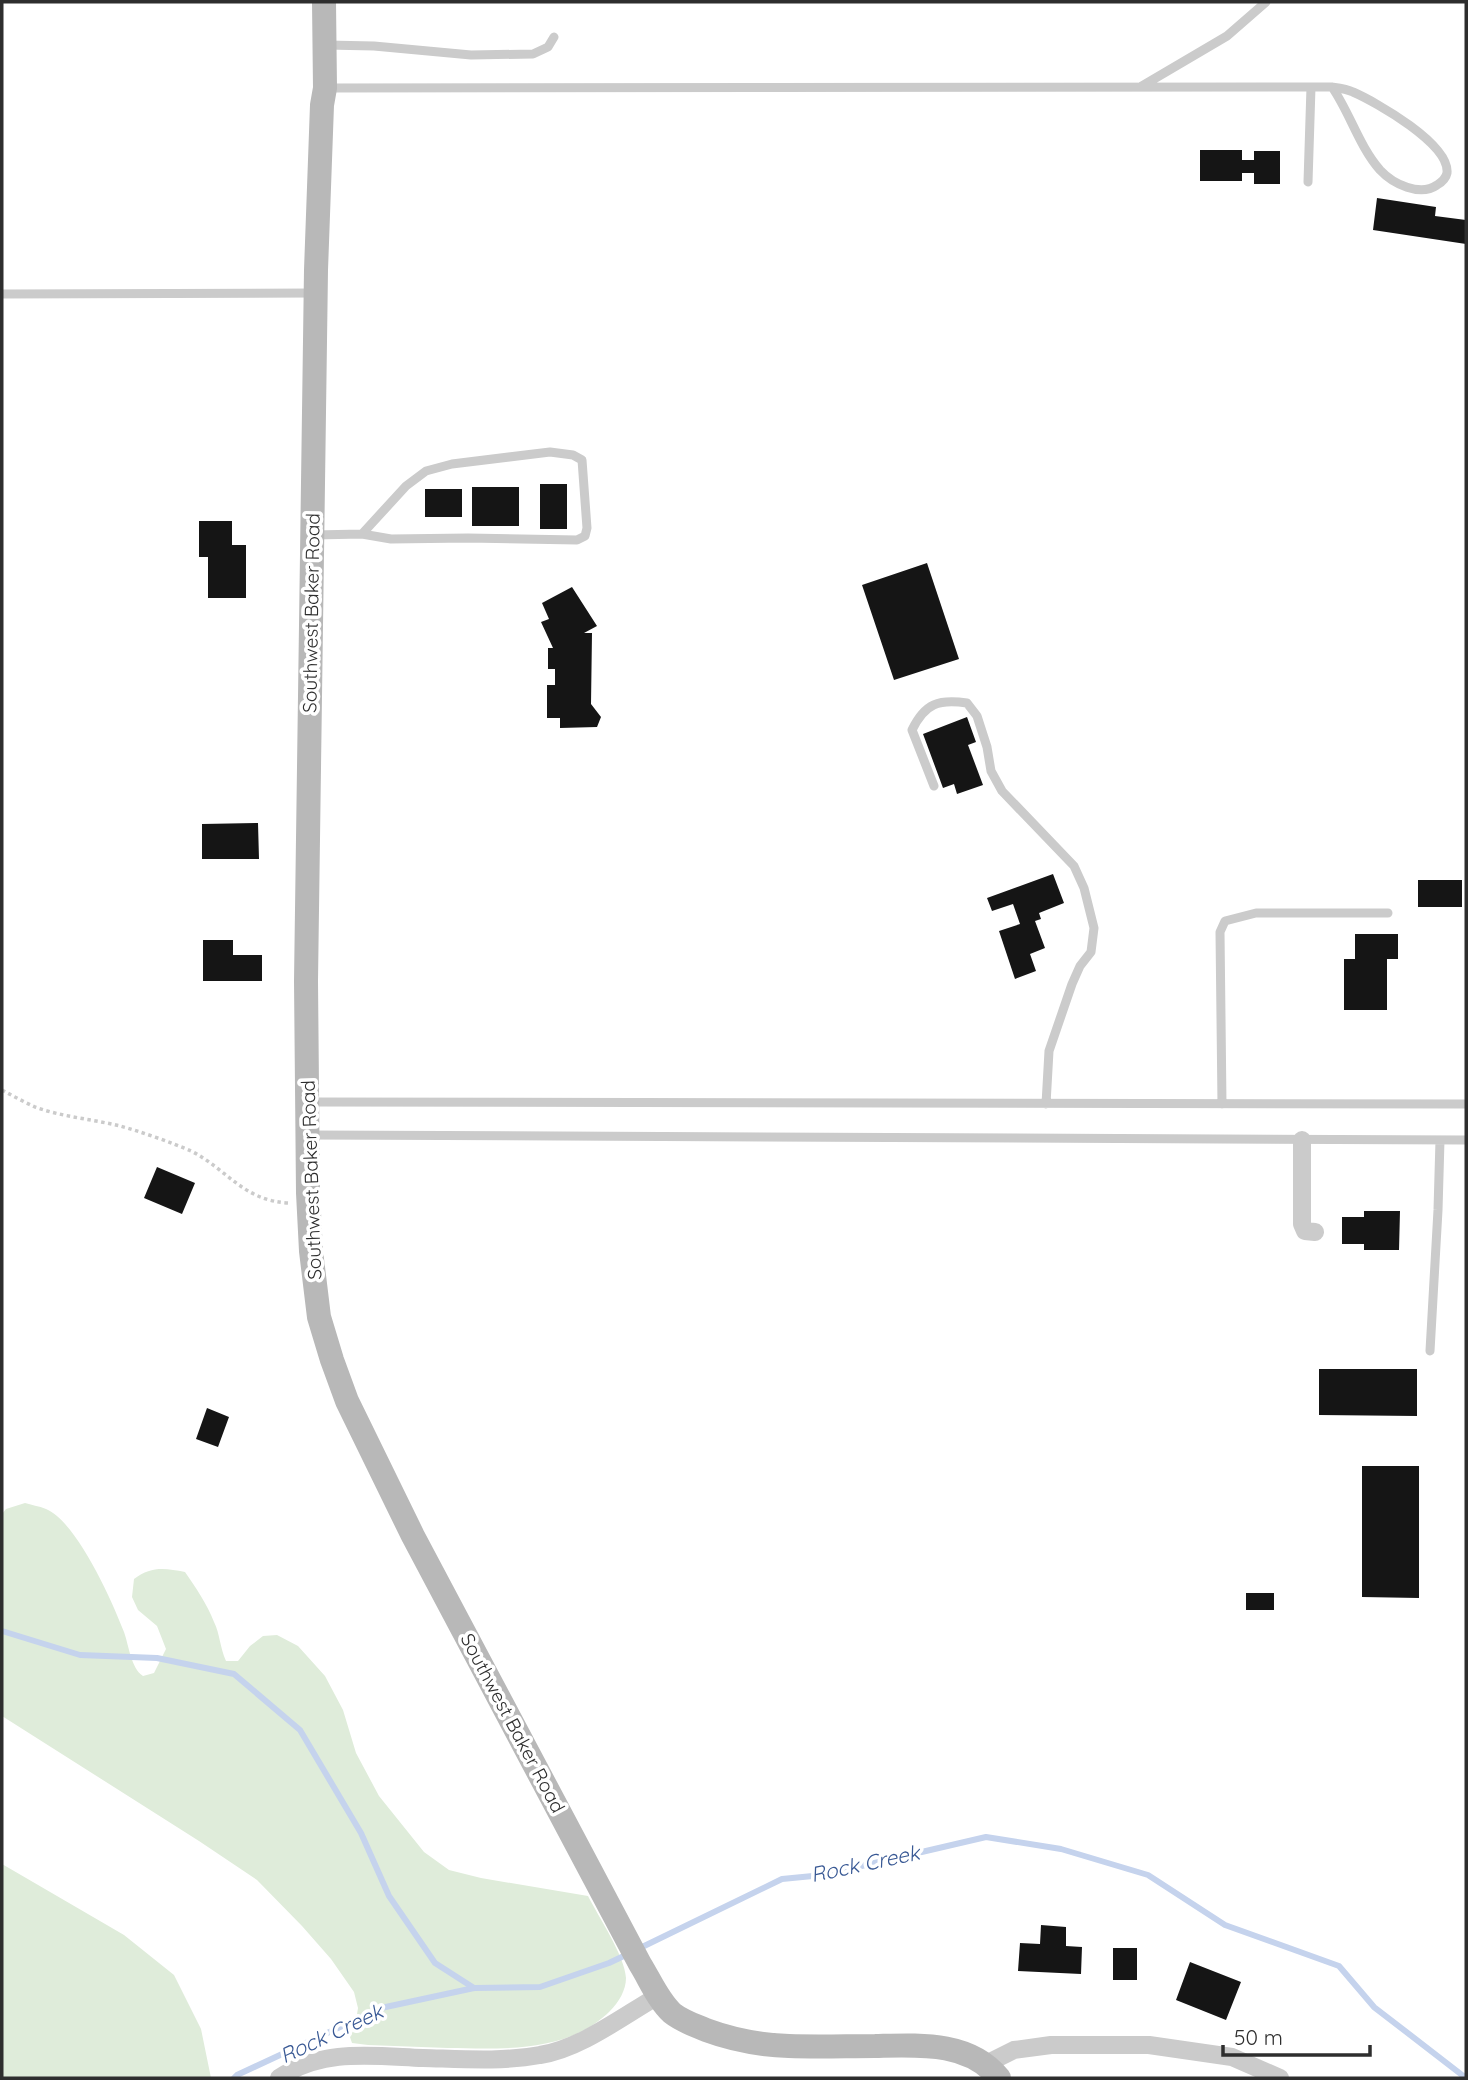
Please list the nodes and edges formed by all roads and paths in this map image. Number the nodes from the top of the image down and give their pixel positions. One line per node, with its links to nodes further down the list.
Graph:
1 (324, 2): 4 (main road, Southwest Baker Road)
2 (1266, 2): 5 (lane)
3 (554, 37): 4 (lane)
4 (324, 45): 8 (main road, Southwest Baker Road)
5 (1140, 87): 6 (lane); 8 (lane)
6 (1311, 87): 7 (lane); 9 (lane)
7 (1332, 87): 7 (lane)
8 (325, 88): 10 (main road, Southwest Baker Road)
9 (1308, 182)
10 (316, 293): 11 (lane); 13 (main road, Southwest Baker Road)
11 (2, 294)
12 (362, 534): 12 (lane); 13 (lane)
13 (312, 535): 17 (main road, Southwest Baker Road)
14 (934, 786): 18 (lane)
15 (1388, 912): 19 (lane)
16 (2, 1090): 25 (path)
17 (307, 1102): 18 (lane); 21 (main road, Southwest Baker Road)
18 (1046, 1104): 19 (lane)
19 (1222, 1104): 20 (lane)
20 (1466, 1104)
21 (307, 1135): 22 (lane); 25 (main road, Southwest Baker Road)
22 (1302, 1140): 23 (lane); 26 (street)
23 (1440, 1140): 24 (lane); 27 (lane)
24 (1466, 1140)
25 (308, 1204): 28 (main road, Southwest Baker Road)
26 (1315, 1232)
27 (1430, 1351)
28 (659, 1996): 29 (main road, Southwest Baker Road); 30 (street)
29 (993, 2071): 31 (street)
30 (279, 2078)
31 (1280, 2078)

